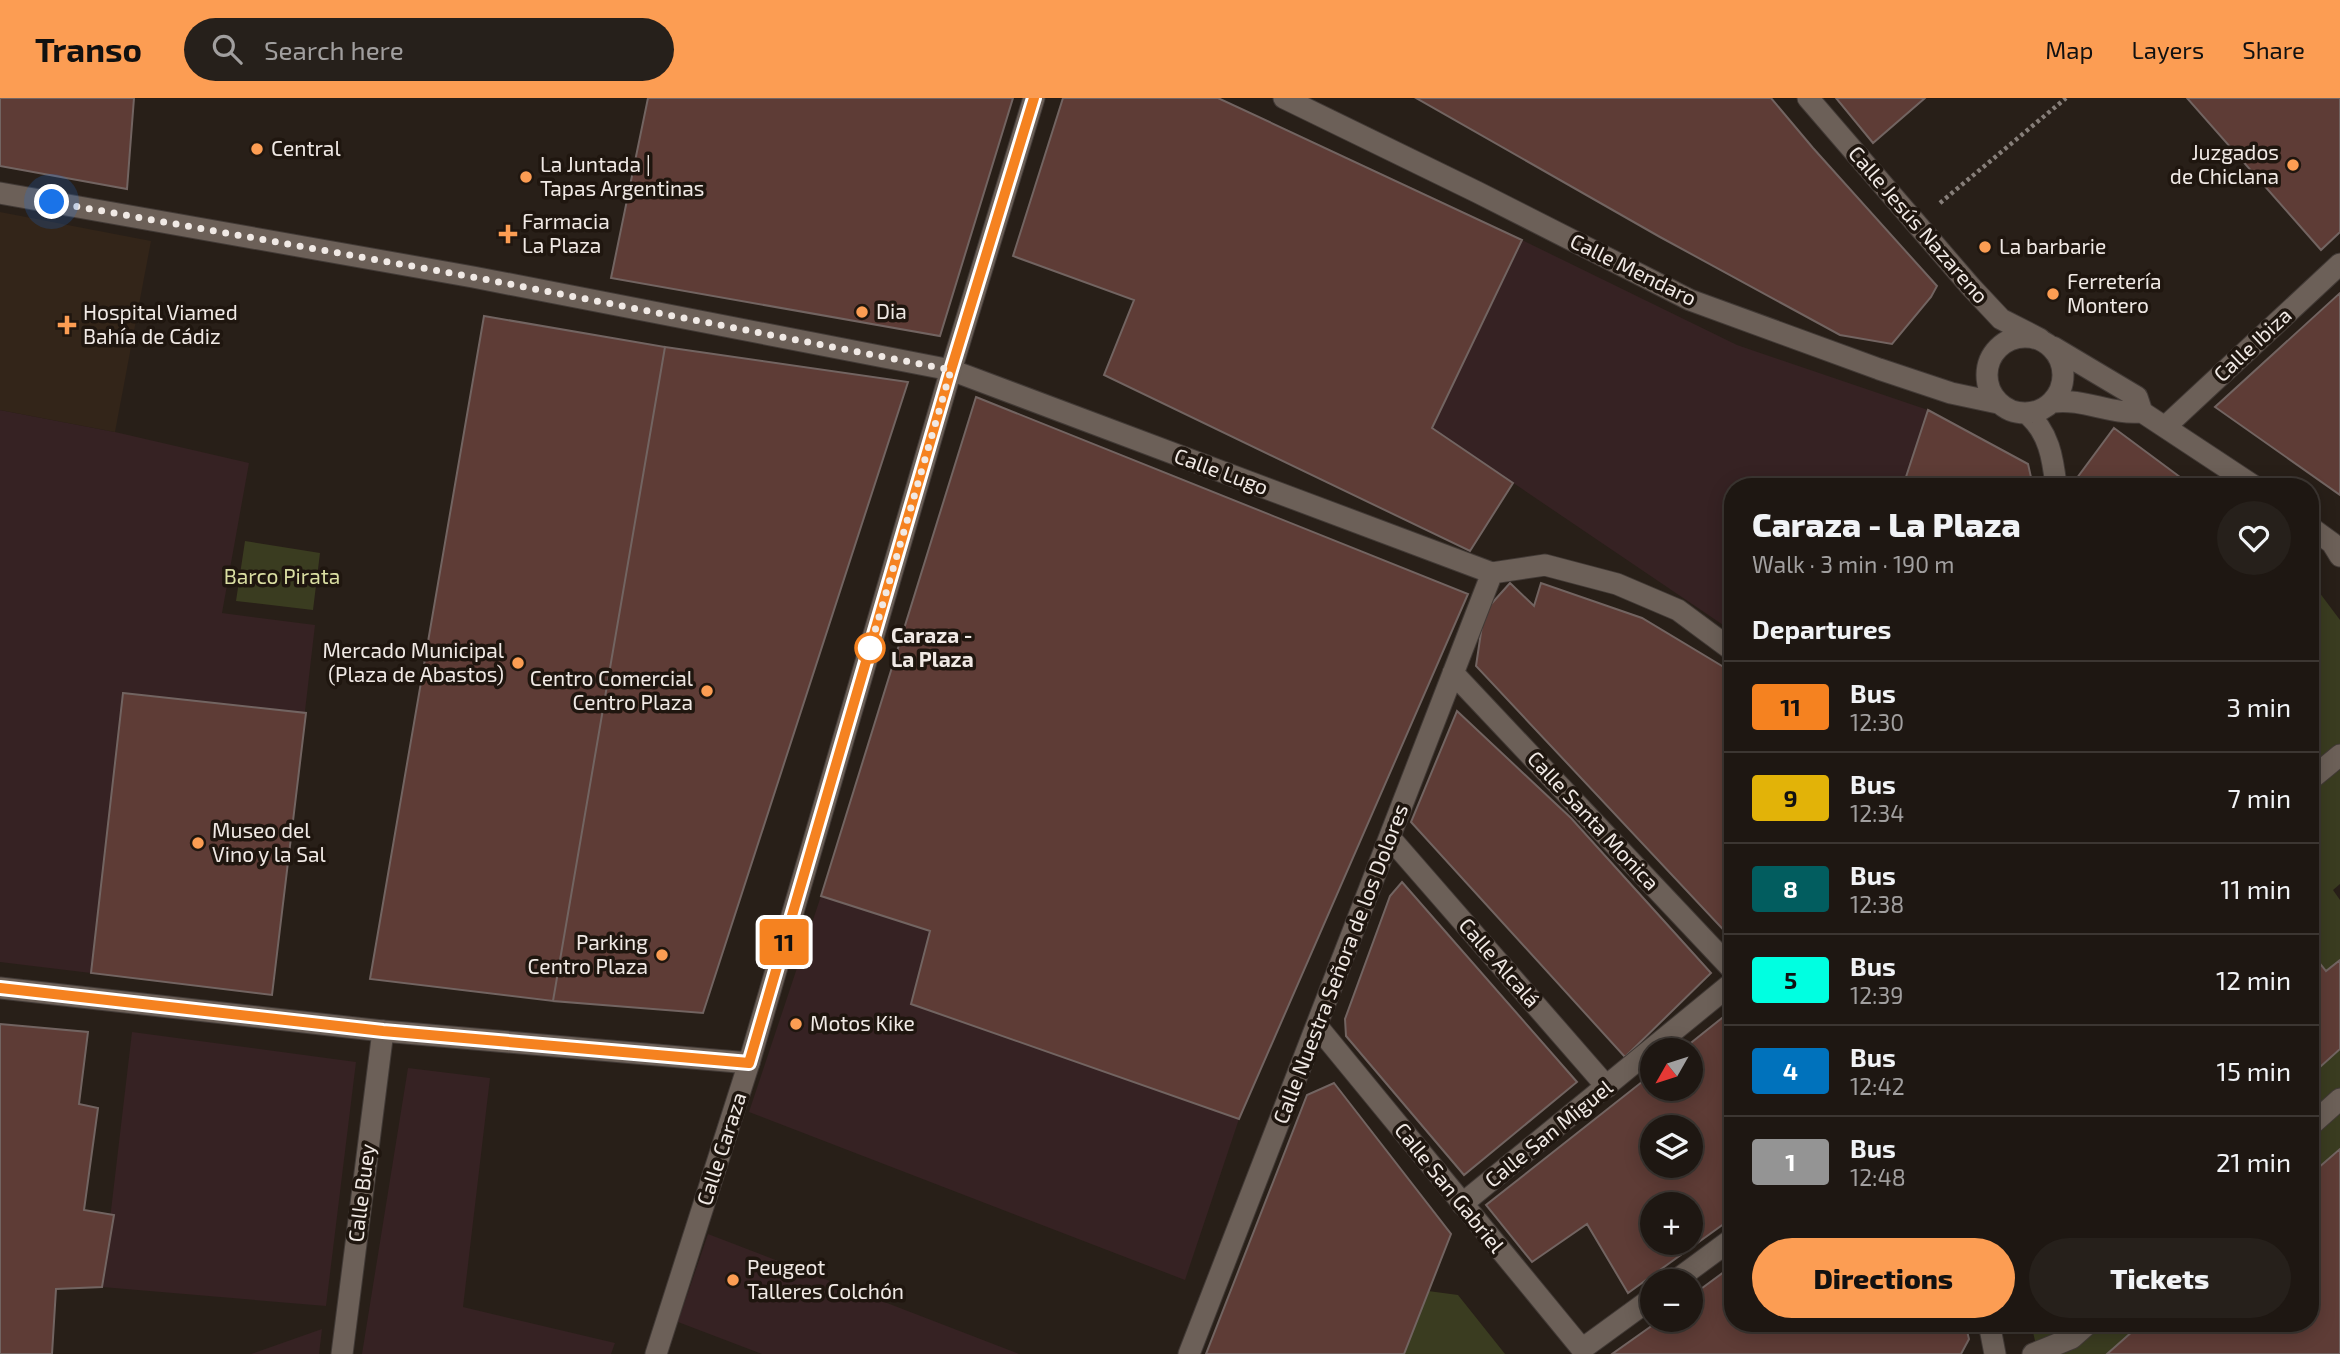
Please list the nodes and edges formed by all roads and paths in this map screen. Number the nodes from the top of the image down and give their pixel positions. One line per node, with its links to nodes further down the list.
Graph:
1 (1034, 98): 9 (street, Calle Caraza)
2 (1284, 98): 11 (street, Calle Mendaro)
3 (1808, 98): 6 (street, Calle Jesús Nazareno)
4 (2066, 98): 6 (path)
5 (0, 193): 9 (street, Calle Lugo)
6 (1915, 223): 8 (street, Calle Jesús Nazareno)
7 (2340, 264): 14 (street, Calle Ibiza)
8 (2046, 343): 10 (street); 11 (street); 12 (street, Calle Jesús Nazareno)
9 (951, 370): 19 (street, Calle Lugo); 30 (street, Calle Caraza)
10 (2053, 402): 12 (street); 13 (street)
11 (1998, 403): 13 (street)
12 (2142, 412): 14 (street)
13 (2026, 413): 15 (street)
14 (2166, 426): 16 (street)
15 (2055, 478)
16 (2242, 478)
17 (2319, 533): 18 (street)
18 (2337, 545)
19 (1492, 573): 20 (street); 21 (street, Calle Nuestra Señora de los Dolores)
20 (1724, 644)
21 (1452, 673): 24 (street, Calle Nuestra Señora de los Dolores); 25 (street, Calle Santa Monica)
22 (2340, 755): 23 (street)
23 (2319, 772)
24 (1391, 839): 28 (street, Calle Nuestra Señora de los Dolores); 31 (street, Calle Alcalá)
25 (1724, 961)
26 (0, 988): 29 (street)
27 (1724, 990): 31 (street, Calle San Miguel)
28 (1317, 1026): 34 (street, Calle San Gabriel); 42 (street, Calle Nuestra Señora de los Dolores)
29 (383, 1031): 30 (street); 40 (street, Calle Buey)
30 (749, 1063): 41 (street, Calle Caraza)
31 (1607, 1087): 34 (street, Calle San Miguel)
32 (2340, 1099): 33 (street)
33 (2319, 1118)
34 (1462, 1203): 37 (street, Calle San Gabriel)
35 (1724, 1245): 36 (street)
36 (1691, 1269)
37 (1640, 1307)
38 (1991, 1332): 43 (street)
39 (2079, 1332): 44 (street)
40 (342, 1354)
41 (656, 1354)
42 (1189, 1354)
43 (1995, 1354)
44 (2033, 1354)

